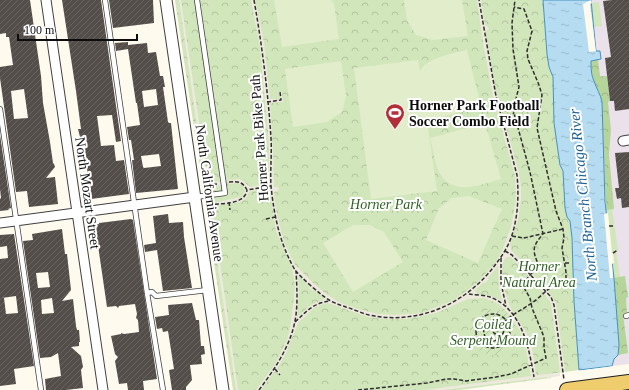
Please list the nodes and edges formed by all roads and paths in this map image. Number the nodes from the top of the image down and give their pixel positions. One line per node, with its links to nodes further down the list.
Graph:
1 (46, 0): 24 (street, North Mozart Street)
2 (105, 0): 21 (lane)
3 (166, 0): 19 (street, North California Avenue)
4 (197, 0): 19 (lane)
5 (254, 0): 10 (path, Horner Park Bike Path)
6 (479, 0): 13 (path, Horner Park Bike Path)
7 (515, 0): 8 (path)
8 (514, 7): 12 (path); 33 (path)
9 (280, 92): 10 (path)
10 (267, 102): 17 (path, Horner Park Bike Path)
11 (0, 109): 27 (lane)
12 (514, 114): 13 (path); 34 (path)
13 (502, 119): 35 (path, Horner Park Bike Path)
14 (229, 182): 18 (path)
15 (221, 183): 16 (path)
16 (206, 185)
17 (271, 186): 18 (path); 25 (path, Horner Park Bike Path)
18 (247, 190): 20 (path)
19 (195, 197): 21 (street); 44 (street, North California Avenue)
20 (229, 202): 22 (path); 23 (path)
21 (135, 205): 24 (street); 46 (lane)
22 (210, 205)
23 (230, 210)
24 (77, 213): 27 (street); 62 (street, North Mozart Street)
25 (275, 217): 26 (path); 42 (path, Horner Park Bike Path)
26 (266, 219)
27 (16, 220): 28 (street); 61 (lane)
28 (0, 223)
29 (609, 226): 30 (path)
30 (614, 226)
31 (218, 228): 32 (path)
32 (213, 229)
33 (563, 229): 34 (path); 41 (path)
34 (543, 234): 35 (path); 43 (path)
35 (512, 236): 37 (path, Horner Park Bike Path)
36 (618, 250): 38 (path)
37 (505, 251): 39 (path, Horner Park Bike Path); 43 (path)
38 (613, 253)
39 (501, 258): 47 (path, Horner Park Bike Path); 50 (path)
40 (571, 263): 41 (path)
41 (565, 264): 45 (path)
42 (296, 271): 48 (path, Horner Park Bike Path); 53 (path, Horner Park Bike Path)
43 (530, 275): 45 (path); 49 (path)
44 (209, 290): 46 (lane); 64 (street, North California Avenue)
45 (545, 291): 49 (path); 60 (path)
46 (147, 293): 63 (lane)
47 (468, 294): 48 (path, Horner Park Bike Path); 50 (path)
48 (330, 301): 53 (path)
49 (531, 304): 51 (path); 55 (path)
50 (506, 306): 51 (path)
51 (513, 315): 52 (path); 55 (path)
52 (506, 320): 52 (path); 54 (path)
53 (295, 322): 56 (path, Horner Park Bike Path)
54 (493, 332)
55 (532, 365): 58 (path); 66 (path)
56 (275, 369): 57 (path); 65 (path, Horner Park Bike Path)
57 (280, 375)
58 (534, 377)
59 (629, 382): 60 (main road)
60 (566, 387)
61 (41, 390)
62 (103, 390)
63 (163, 390)
64 (223, 390)
65 (259, 390)
66 (358, 390)

